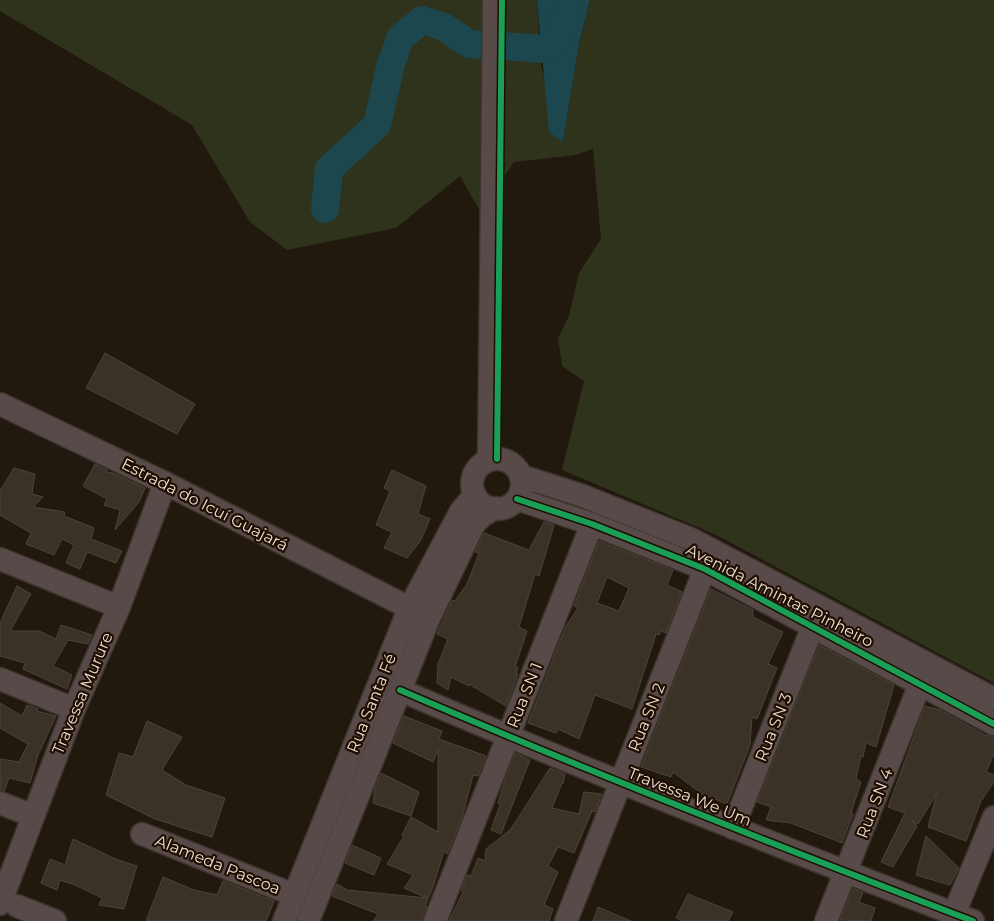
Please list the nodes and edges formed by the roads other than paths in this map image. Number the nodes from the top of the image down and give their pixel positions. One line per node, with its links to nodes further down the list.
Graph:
1 (494, 0): 3 (street)
2 (0, 404): 5 (street, Estrada do Icuí Guajará)
3 (489, 460): 4 (street); 6 (street)
4 (521, 476): 7 (street); 19 (street, Avenida Amintas Pinheiro)
5 (166, 483): 12 (street, Travessa Murure); 13 (street, Estrada do Icuí Guajará)
6 (475, 495): 8 (street); 13 (street, Rua Santa Fé)
7 (516, 499): 8 (street); 9 (street, Avenida Amintas Pinheiro)
8 (495, 508): 14 (street, Rua Santa Fé)
9 (592, 524): 11 (street, Avenida Amintas Pinheiro); 22 (street, Rua SN 1)
10 (0, 559): 12 (street)
11 (705, 569): 15 (street, Avenida Amintas Pinheiro); 23 (street, Rua SN 2)
12 (119, 607): 20 (street, Travessa Murure)
13 (408, 609): 14 (street, Estrada do Icuí Guajará); 29 (street, Rua Santa Fé)
14 (429, 618): 18 (street, Rua Santa Fé)
15 (813, 626): 17 (street, Avenida Amintas Pinheiro); 27 (street, Rua SN 3)
16 (0, 679): 20 (street)
17 (920, 684): 21 (street, Avenida Amintas Pinheiro); 30 (street, Rua SN 4)
18 (400, 690): 22 (street, Travessa We Um); 29 (street, Rua Santa Fé)
19 (994, 699)
20 (74, 709): 25 (street, Travessa Murure)
21 (994, 724)
22 (508, 737): 23 (street, Travessa We Um); 37 (street, Rua SN 1)
23 (619, 782): 27 (street, Travessa We Um); 38 (street, Rua SN 2)
24 (0, 802): 25 (street)
25 (33, 816): 32 (street, Travessa Murure)
26 (994, 817): 33 (street)
27 (733, 828): 30 (street, Travessa We Um)
28 (142, 834): 31 (street, Alameda Pascoa)
29 (326, 842): 31 (street, Rua Santa Fé); 36 (street, Rua Santa Fé)
30 (846, 872): 33 (street, Travessa We Um); 39 (street, Rua SN 4)
31 (294, 895): 35 (street, Rua Santa Fé)
32 (8, 905): 34 (street)
33 (959, 919)
34 (54, 921)
35 (284, 921)
36 (308, 921)
37 (435, 921)
38 (566, 921)
39 (826, 921)

